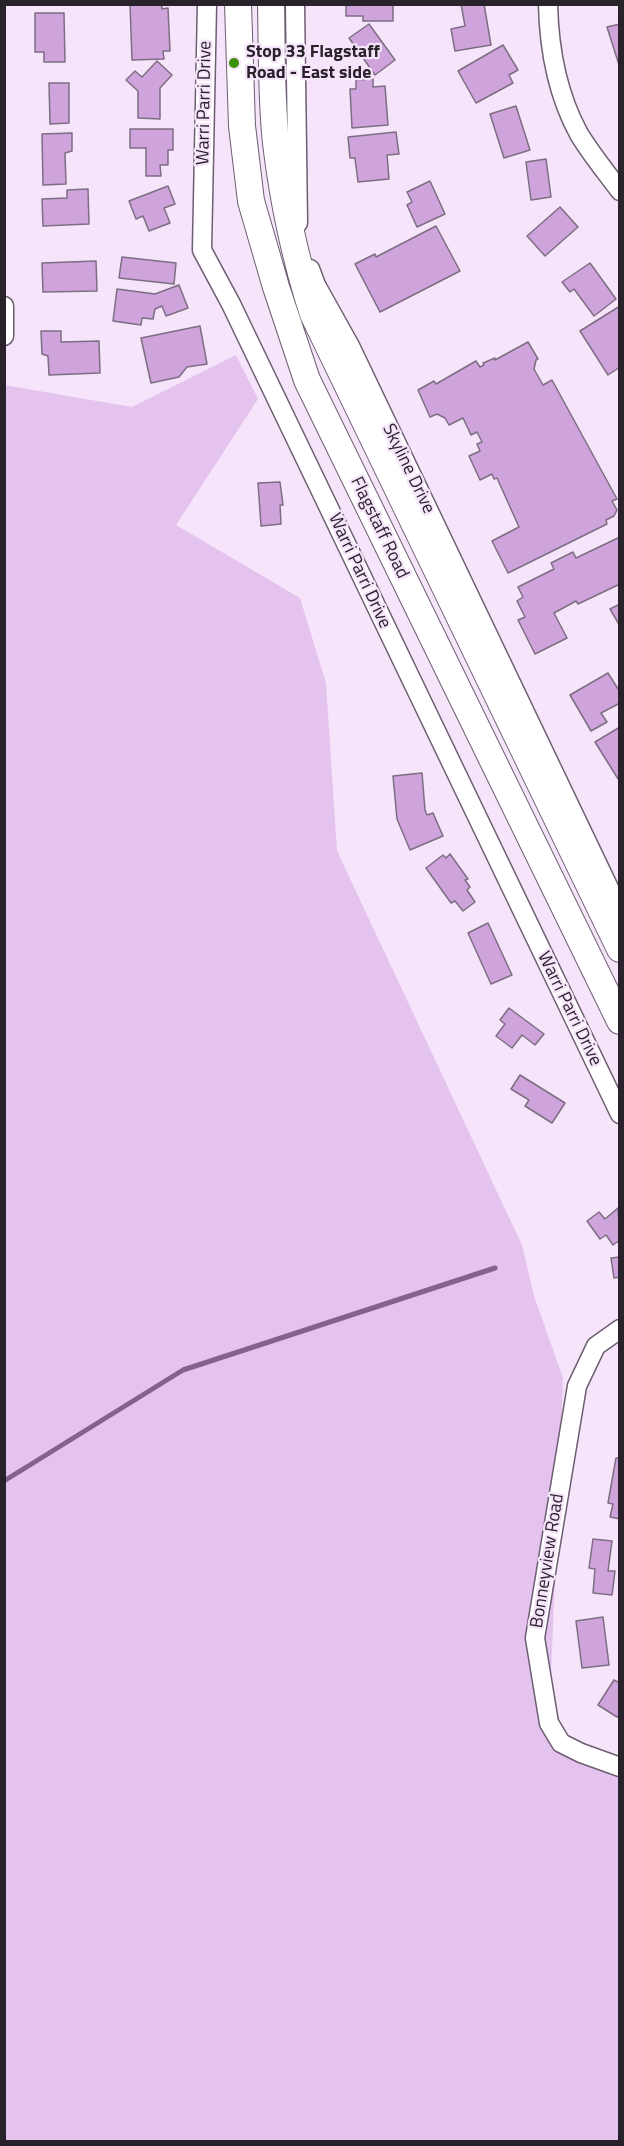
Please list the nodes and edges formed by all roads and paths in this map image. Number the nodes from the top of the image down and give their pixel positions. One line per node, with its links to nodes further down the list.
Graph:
1 (207, 4): 12 (street, Warri Parri Drive)
2 (238, 4): 11 (main road, Flagstaff Road)
3 (270, 4): 10 (main road, Flagstaff Road)
4 (295, 4): 9 (street, Skyline Drive)
5 (548, 4): 6 (street)
6 (620, 191)
7 (4, 306): 8 (street)
8 (4, 336)
9 (620, 911)
10 (620, 949)
11 (620, 1021)
12 (620, 1114)
13 (620, 1329): 14 (street, Bonneyview Road)
14 (620, 1767)

